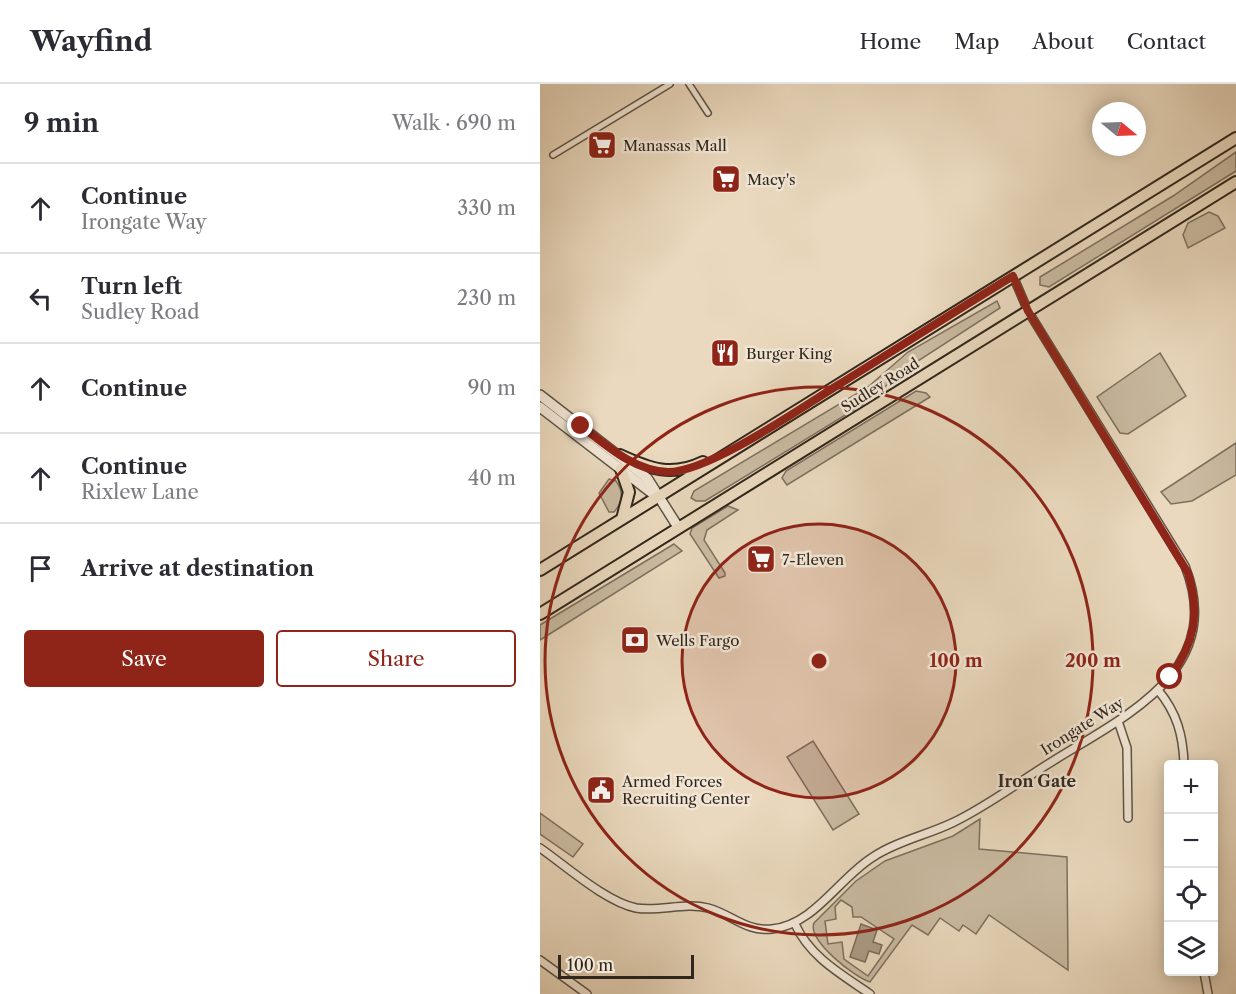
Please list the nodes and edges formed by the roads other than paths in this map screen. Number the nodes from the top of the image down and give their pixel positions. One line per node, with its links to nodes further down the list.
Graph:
1 (670, 84): 5 (street)
2 (689, 84): 3 (street)
3 (708, 113)
4 (1236, 138): 7 (main road, Sudley Road)
5 (553, 155)
6 (1236, 182): 8 (main road, Sudley Road)
7 (1013, 276): 8 (street, Irongate Way); 11 (main road, Sudley Road)
8 (1028, 311): 16 (main road, Sudley Road); 19 (street, Irongate Way)
9 (540, 395): 12 (street)
10 (540, 407): 13 (street)
11 (741, 445): 12 (main road); 14 (main road, Sudley Road)
12 (620, 455): 14 (street)
13 (621, 469): 14 (street); 15 (main road)
14 (657, 497): 15 (main road, Sudley Road); 16 (street)
15 (622, 519): 17 (main road, Sudley Road)
16 (678, 527): 18 (main road, Sudley Road)
17 (540, 570)
18 (540, 614)
19 (1158, 690): 20 (street, Irongate Way); 21 (street)
20 (1118, 721): 22 (street); 24 (street, Irongate Way)
21 (1183, 760)
22 (1128, 819)
23 (540, 848): 24 (street)
24 (795, 924): 28 (street)
25 (540, 960): 27 (street)
26 (1205, 976): 29 (street)
27 (587, 994)
28 (870, 994)
29 (1208, 994)

